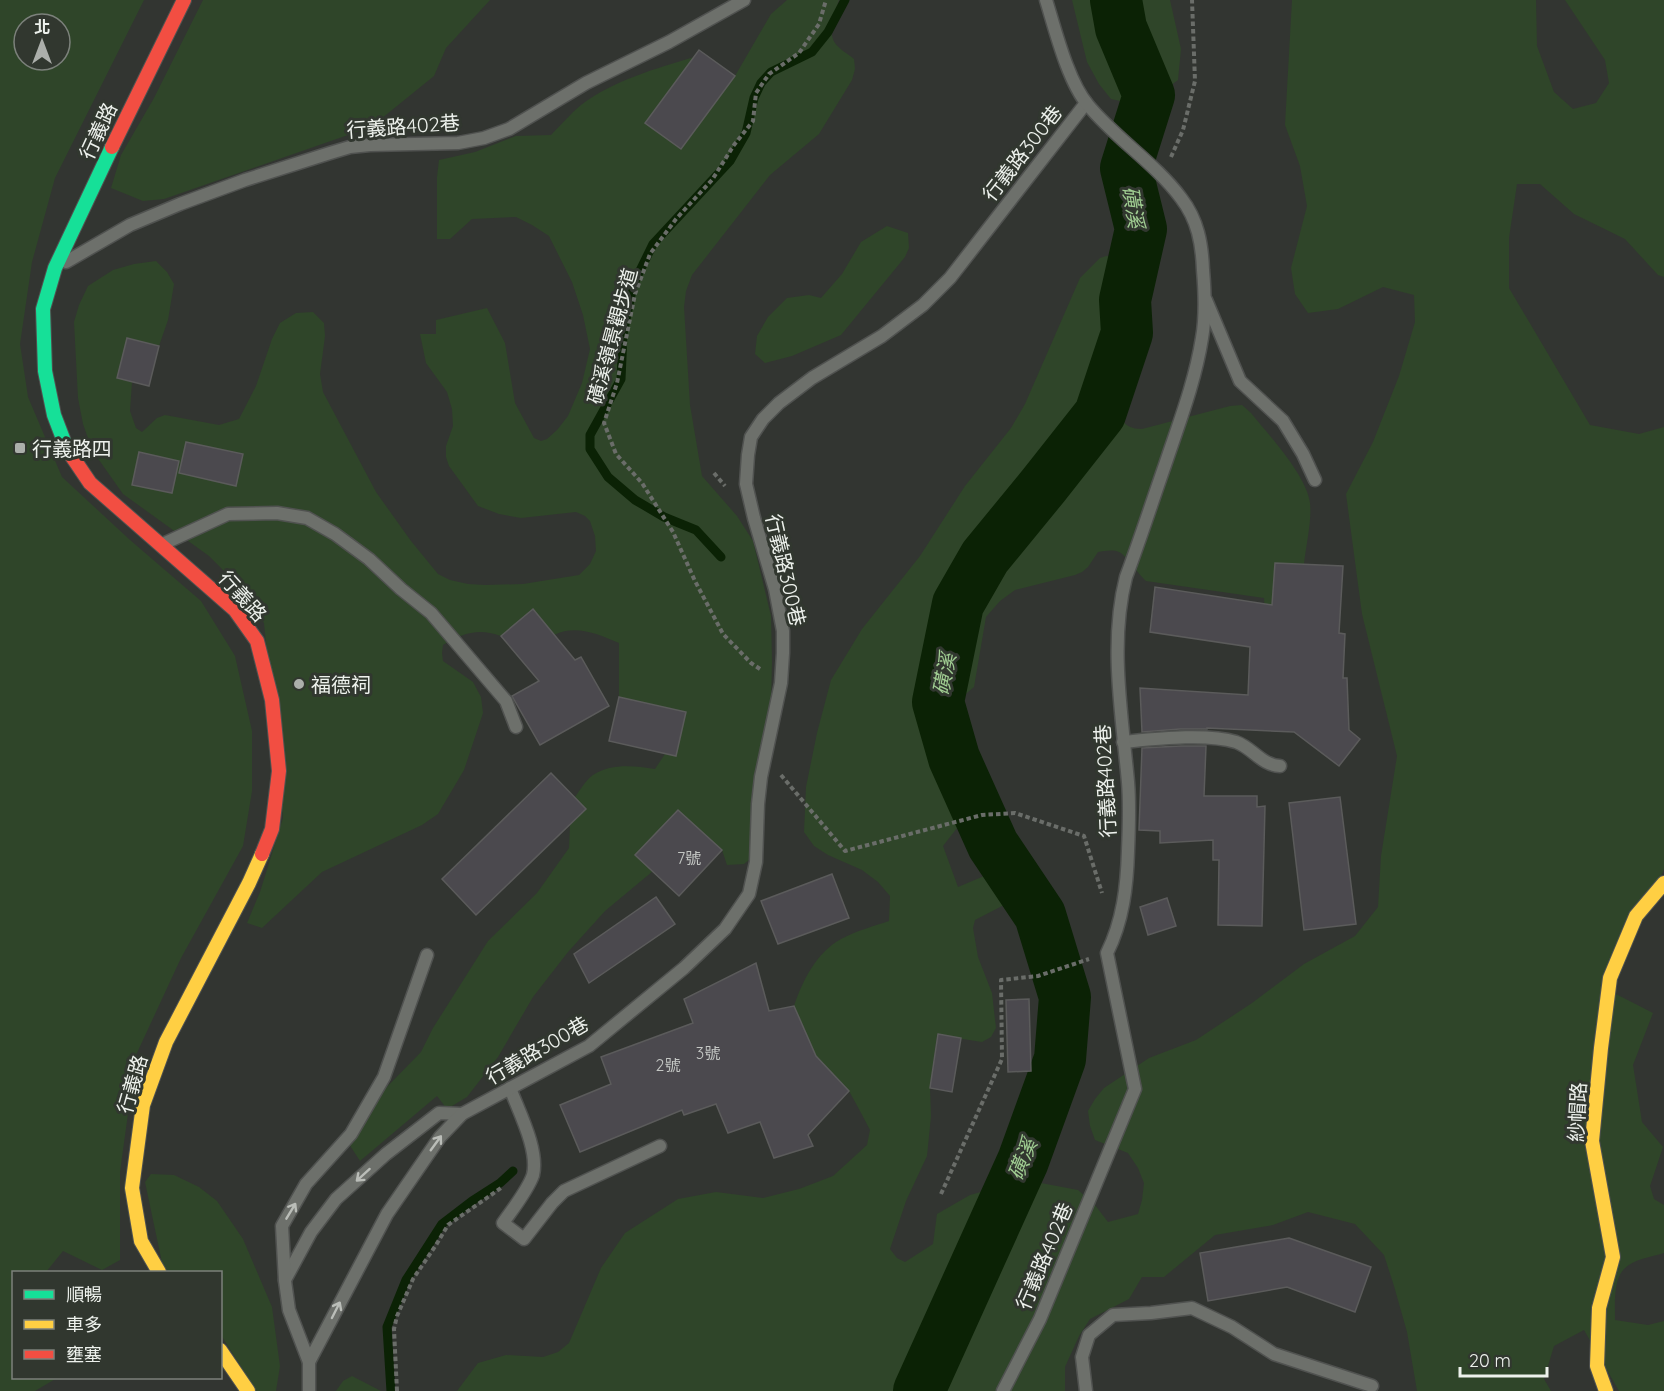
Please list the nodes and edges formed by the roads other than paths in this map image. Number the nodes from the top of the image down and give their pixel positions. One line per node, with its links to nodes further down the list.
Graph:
1 (184, 0): 5 (street, 行義路)
2 (744, 0): 5 (lane, 行義路402巷)
3 (1046, 0): 4 (lane)
4 (1086, 103): 6 (lane, 行義路402巷); 14 (lane, 行義路300巷)
5 (55, 268): 8 (street, 行義路)
6 (1205, 296): 7 (lane); 10 (lane, 行義路402巷)
7 (1315, 480)
8 (162, 544): 9 (lane); 17 (street, 行義路)
9 (516, 727)
10 (1123, 742): 11 (lane); 24 (lane, 行義路402巷)
11 (1280, 766)
12 (1664, 883): 26 (street, 紗帽路)
13 (427, 955): 18 (lane, one-way to 13)
14 (510, 1088): 15 (lane, 行義路300巷); 16 (lane)
15 (462, 1114): 18 (lane, 行義路300巷, one-way to 18); 20 (lane, 行義路300巷, one-way to 15)
16 (660, 1146)
17 (158, 1271)
18 (285, 1281): 20 (lane, 行義路300巷)
19 (222, 1353): 22 (street)
20 (309, 1362): 23 (lane, 行義路300巷)
21 (1372, 1386): 25 (lane)
22 (248, 1391)
23 (309, 1391)
24 (1003, 1391)
25 (1086, 1391)
26 (1606, 1391)

